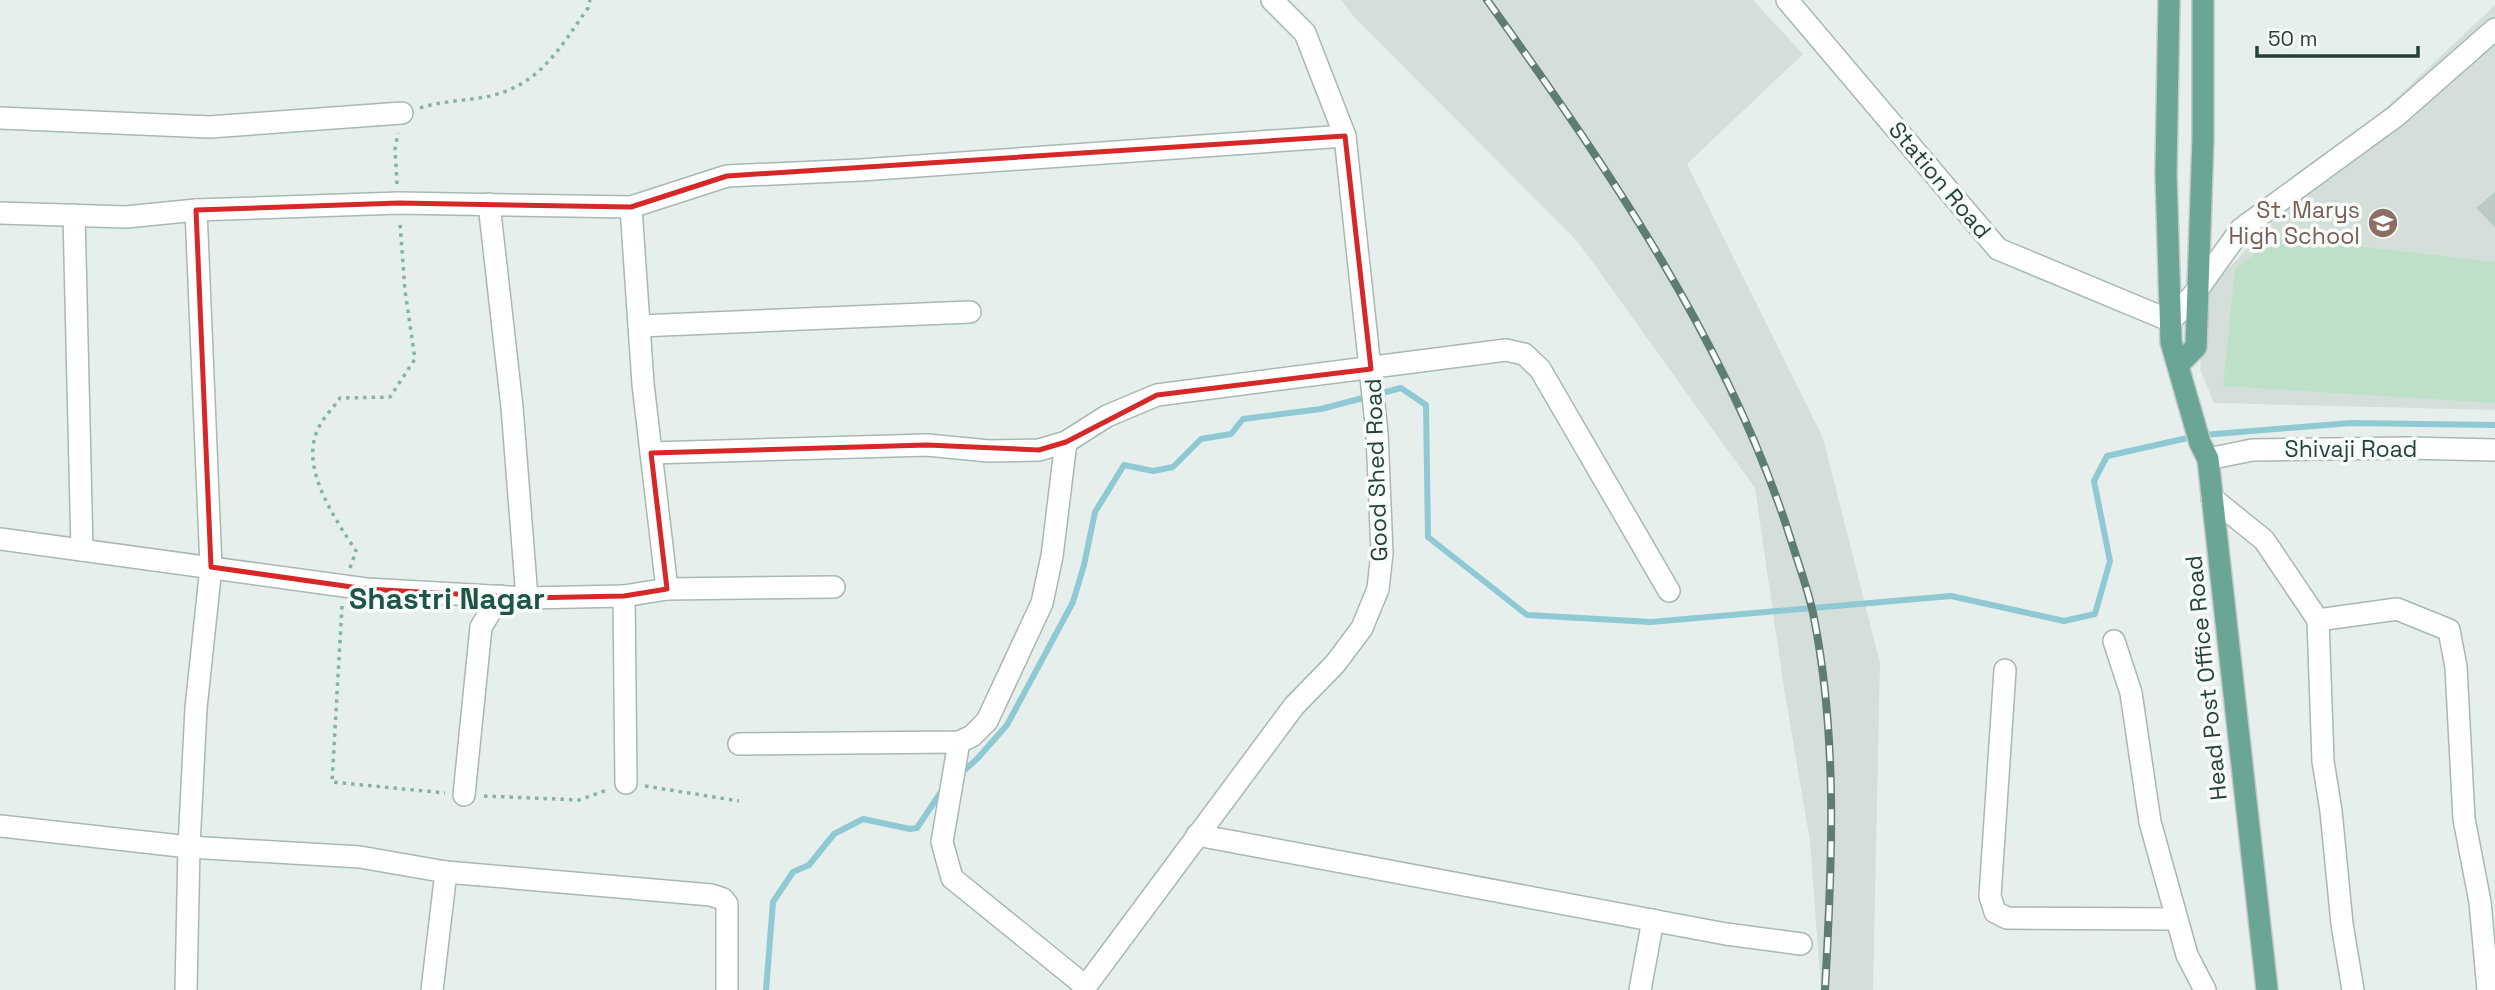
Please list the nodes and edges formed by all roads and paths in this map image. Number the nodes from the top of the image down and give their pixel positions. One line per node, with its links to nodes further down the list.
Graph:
1 (590, 0): 7 (path)
2 (1272, 0): 9 (street, Good Shed Road)
3 (1787, 0): 18 (street, Station Road)
4 (2169, 0): 18 (main road, Head Post Office Road)
5 (2203, 0): 16 (main road)
6 (2495, 29): 16 (street)
7 (402, 113): 8 (street); 10 (path)
8 (0, 118)
9 (1345, 136): 12 (street); 21 (street, Good Shed Road)
10 (399, 203): 11 (street); 13 (street); 30 (path)
11 (489, 204): 12 (street); 36 (street)
12 (631, 206): 19 (street)
13 (196, 210): 15 (street); 29 (street)
14 (0, 213): 15 (street)
15 (74, 215): 28 (street)
16 (2198, 289): 18 (street); 20 (main road)
17 (970, 312): 19 (street)
18 (2171, 321): 20 (main road, Head Post Office Road)
19 (639, 326): 25 (street)
20 (2179, 364): 24 (main road, Head Post Office Road)
21 (1372, 377): 22 (street); 33 (street); 46 (street, Good Shed Road)
22 (1066, 442): 25 (street); 40 (street)
23 (2495, 450): 24 (street, Shivaji Road)
24 (2204, 451): 26 (main road, Head Post Office Road)
25 (651, 453): 32 (street)
26 (2213, 498): 37 (street); 58 (main road, Head Post Office Road)
27 (0, 539): 28 (street)
28 (82, 550): 29 (street)
29 (211, 567): 30 (street); 47 (street)
30 (343, 585): 34 (street); 43 (path)
31 (834, 587): 32 (street)
32 (667, 589): 35 (street)
33 (1669, 591)
34 (500, 596): 36 (street); 43 (street)
35 (624, 596): 36 (street); 42 (street)
36 (527, 598)
37 (2318, 620): 59 (street); 60 (street)
38 (2114, 641): 49 (street)
39 (2005, 670): 49 (street)
40 (958, 742): 41 (street); 52 (street)
41 (739, 744)
42 (626, 783): 43 (path); 44 (path)
43 (464, 795)
44 (739, 801)
45 (0, 826): 47 (street)
46 (1197, 835): 50 (street); 52 (street, Good Shed Road)
47 (189, 847): 48 (street); 53 (street)
48 (446, 872): 54 (street); 55 (street)
49 (2176, 919): 57 (street)
50 (1653, 920): 51 (street); 56 (street)
51 (1801, 944)
52 (1084, 988)
53 (186, 990)
54 (432, 990)
55 (727, 990)
56 (1640, 990)
57 (2205, 990)
58 (2267, 990)
59 (2353, 990)
60 (2488, 990)

